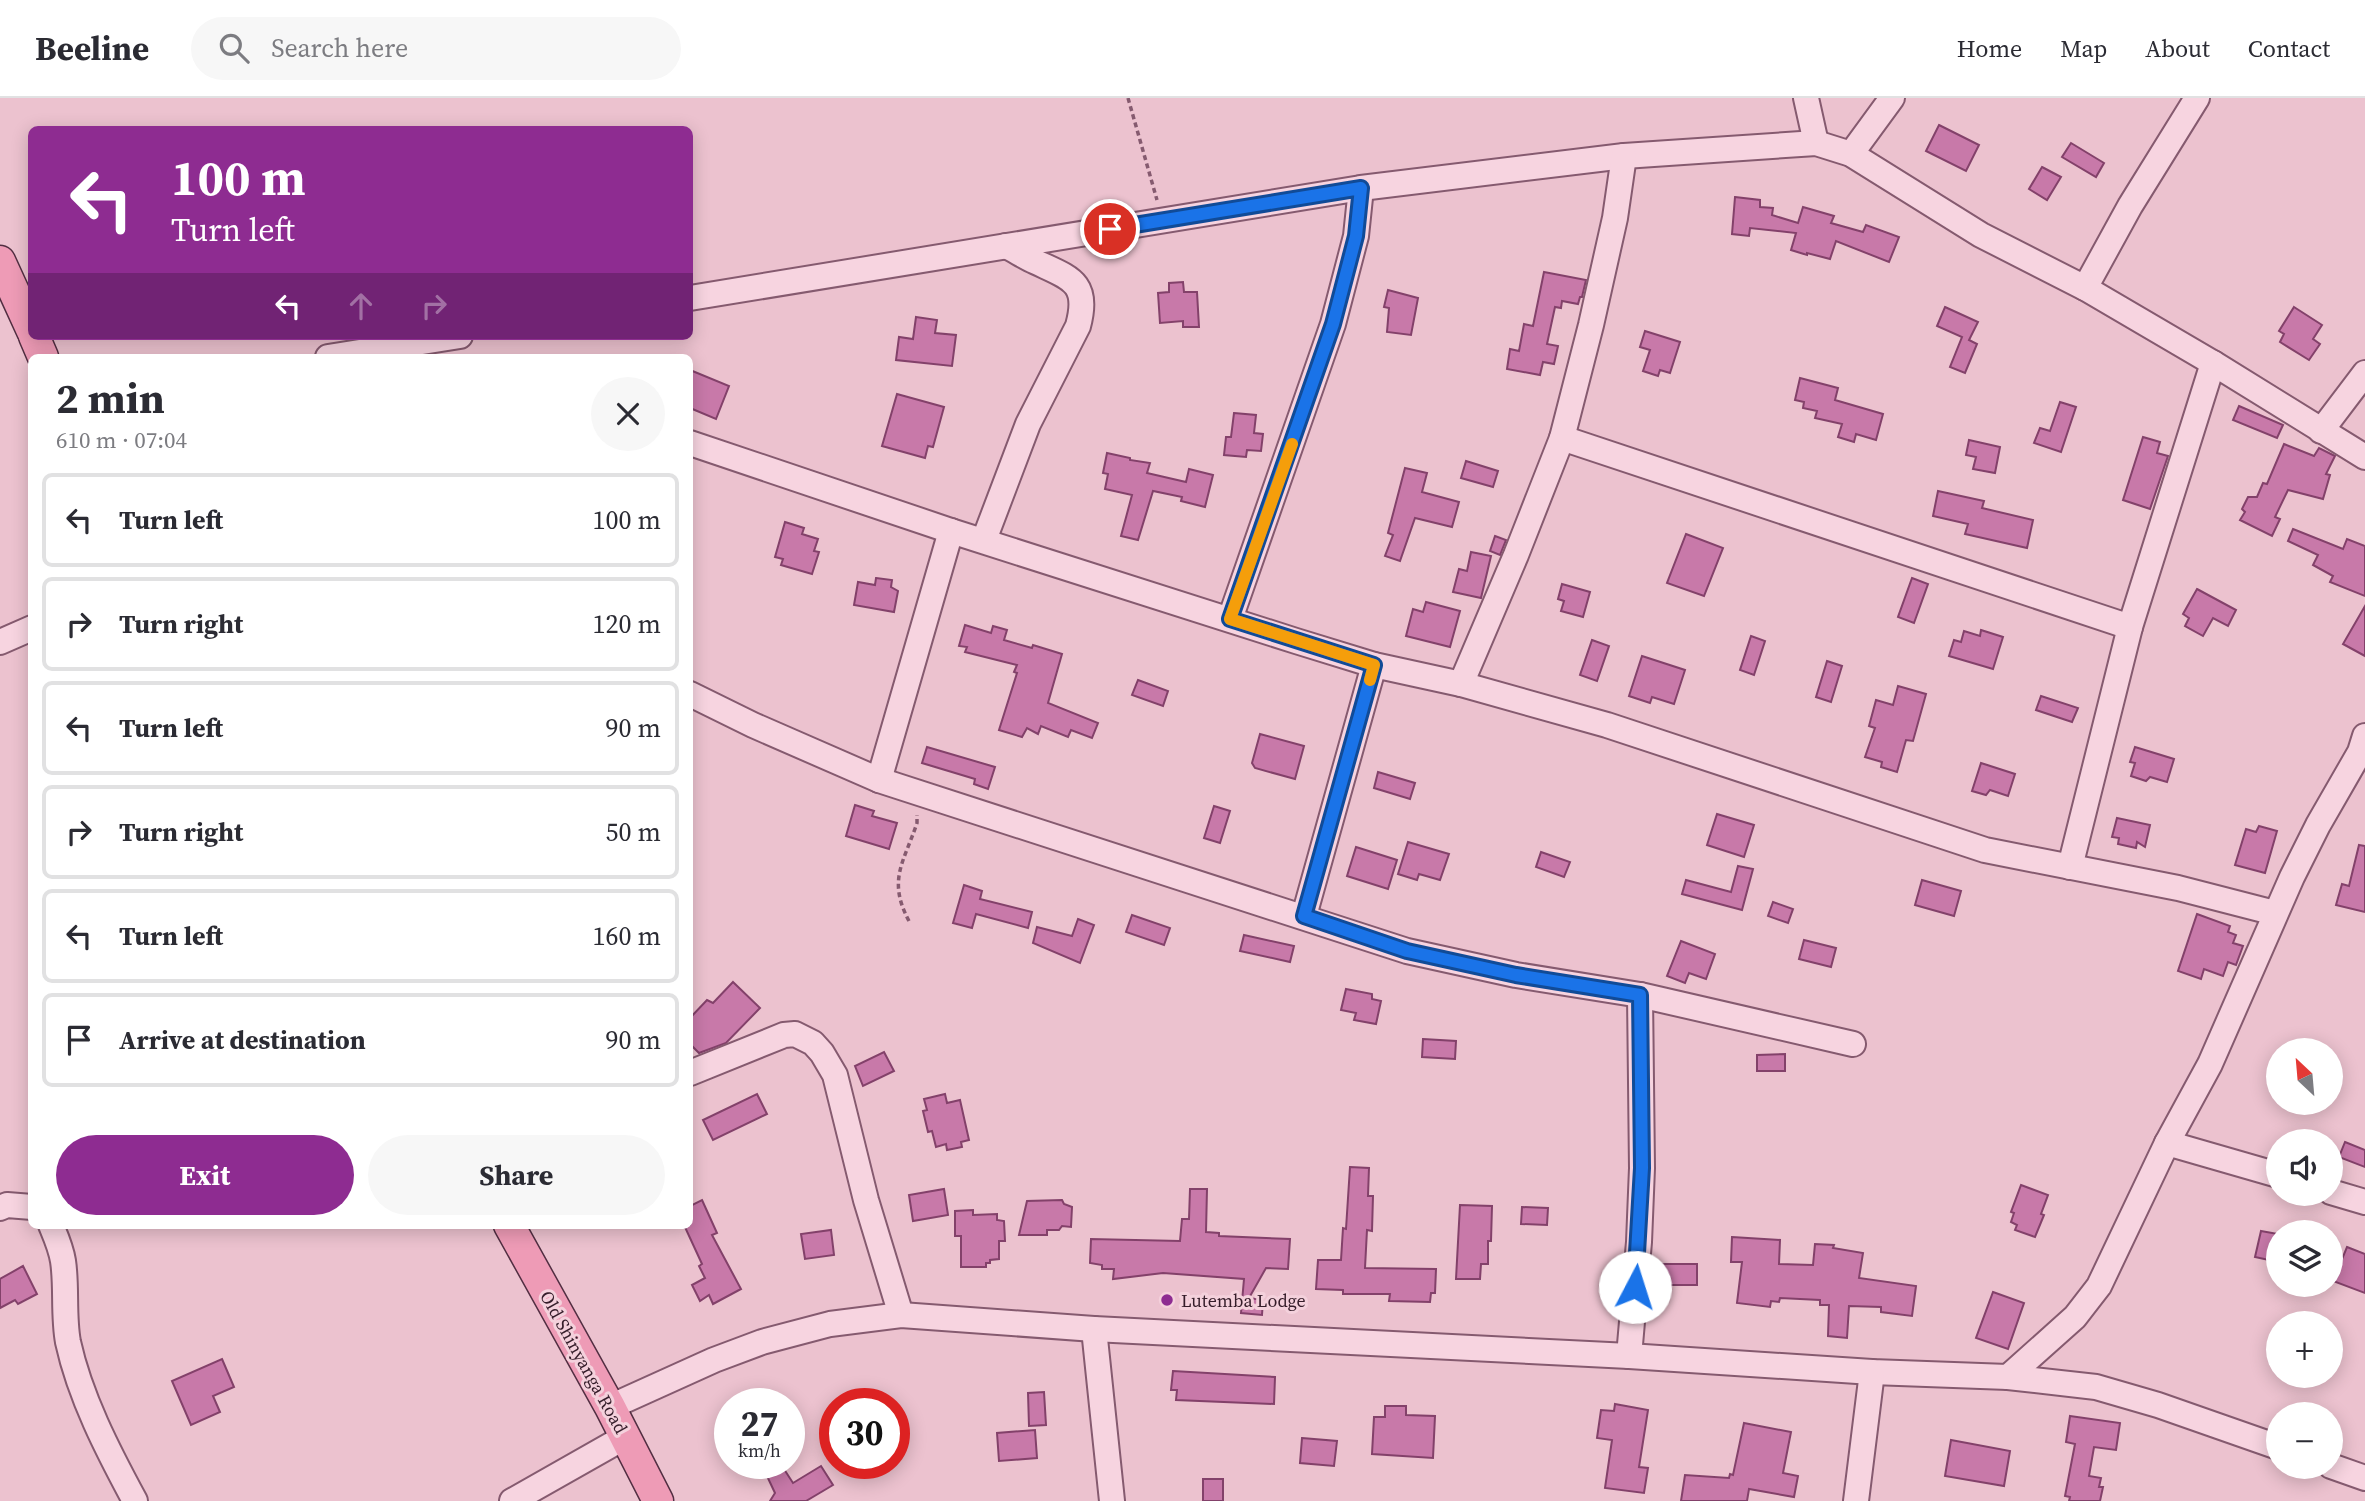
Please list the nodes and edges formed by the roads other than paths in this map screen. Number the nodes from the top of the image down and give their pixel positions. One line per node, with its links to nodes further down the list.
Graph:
1 (1806, 98): 4 (street)
2 (1892, 98): 5 (street)
3 (2197, 98): 10 (street)
4 (1816, 143): 5 (street); 6 (street)
5 (1851, 155): 10 (street)
6 (1624, 156): 7 (street); 20 (street)
7 (1361, 188): 8 (street); 25 (street)
8 (1006, 246): 11 (street); 24 (street)
9 (0, 261): 12 (main road)
10 (2085, 288): 17 (street)
11 (693, 298)
12 (28, 322)
13 (434, 340): 14 (street)
14 (396, 346): 15 (street); 16 (street)
15 (347, 354)
16 (419, 354)
17 (2213, 363): 19 (street); 26 (street)
18 (2365, 373): 19 (street)
19 (2321, 431): 22 (street)
20 (1562, 438): 26 (street); 30 (street)
21 (693, 444): 23 (street)
22 (2365, 457)
23 (951, 531): 24 (street); 33 (street)
24 (984, 540): 25 (street)
25 (1230, 619): 29 (street)
26 (2130, 627): 34 (street)
27 (28, 630): 28 (street)
28 (0, 642)
29 (1374, 665): 30 (street); 36 (street)
30 (1461, 684): 34 (street)
31 (693, 696): 33 (street)
32 (2363, 748): 35 (street)
33 (880, 780): 36 (street)
34 (2070, 867): 35 (street)
35 (2275, 913): 40 (street)
36 (1304, 916): 37 (street)
37 (1640, 995): 38 (street); 50 (street)
38 (1853, 1044)
39 (693, 1072): 48 (street)
40 (2167, 1143): 41 (street); 52 (street)
41 (2266, 1172)
42 (2343, 1196): 43 (street)
43 (2365, 1202)
44 (28, 1207): 45 (street)
45 (0, 1208)
46 (52, 1229): 58 (street)
47 (511, 1229): 53 (main road, Old Shinyanga Road)
48 (901, 1315): 49 (street); 53 (street)
49 (1094, 1329): 50 (street); 61 (street)
50 (1629, 1356): 51 (street)
51 (1872, 1373): 52 (street); 62 (street)
52 (2008, 1377): 55 (street)
53 (610, 1407): 54 (main road, Old Shinyanga Road)
54 (625, 1437): 59 (street); 60 (main road, Old Shinyanga Road)
55 (2266, 1443)
56 (2343, 1470): 57 (street)
57 (2365, 1478)
58 (135, 1501)
59 (512, 1501)
60 (658, 1501)
61 (1112, 1501)
62 (1856, 1501)

